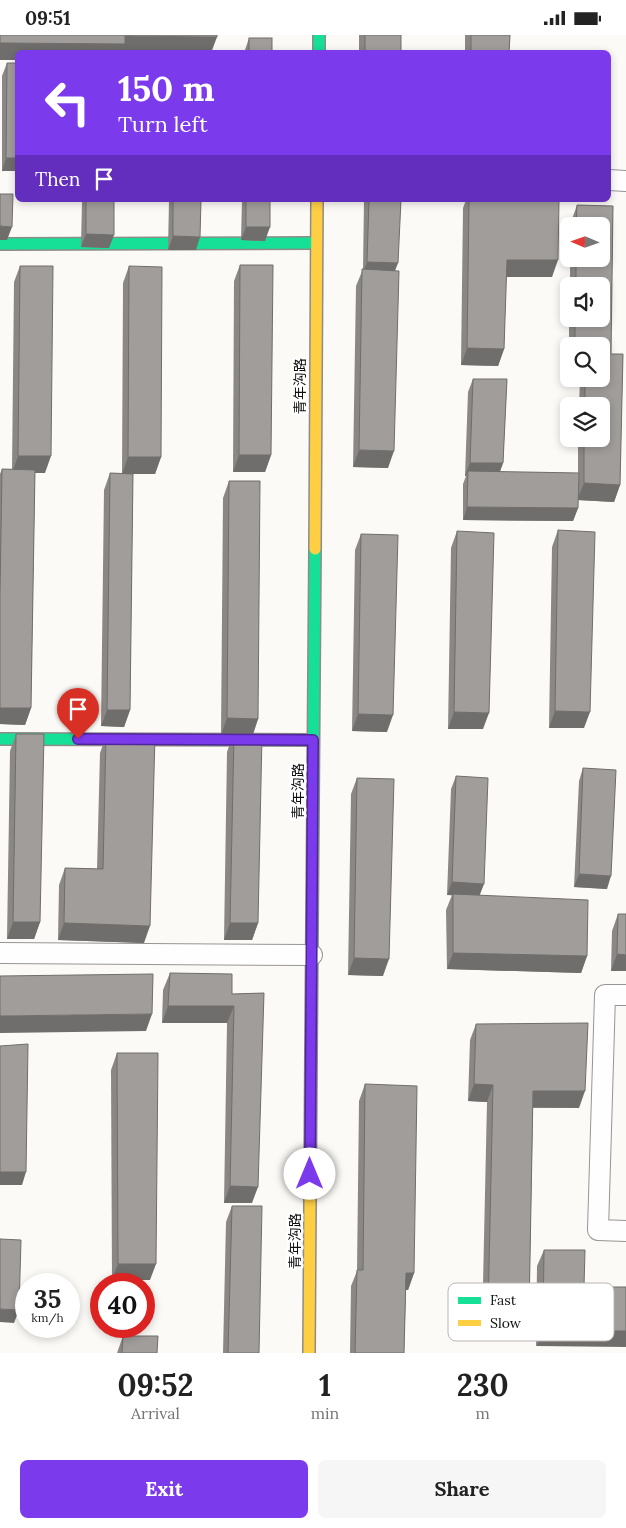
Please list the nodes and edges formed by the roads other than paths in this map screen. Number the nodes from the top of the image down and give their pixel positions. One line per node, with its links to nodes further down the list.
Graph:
1 (319, 35): 2 (street)
2 (319, 50)
3 (611, 180): 4 (street)
4 (626, 181)
5 (317, 202): 6 (street, 青年沟路)
6 (316, 243): 7 (street); 9 (street, 青年沟路)
7 (0, 244)
8 (0, 739): 9 (street)
9 (313, 740): 11 (street, 青年沟路)
10 (0, 953): 11 (street)
11 (312, 955): 14 (street, 青年沟路)
12 (626, 995): 13 (street)
13 (626, 1231)
14 (309, 1353)

